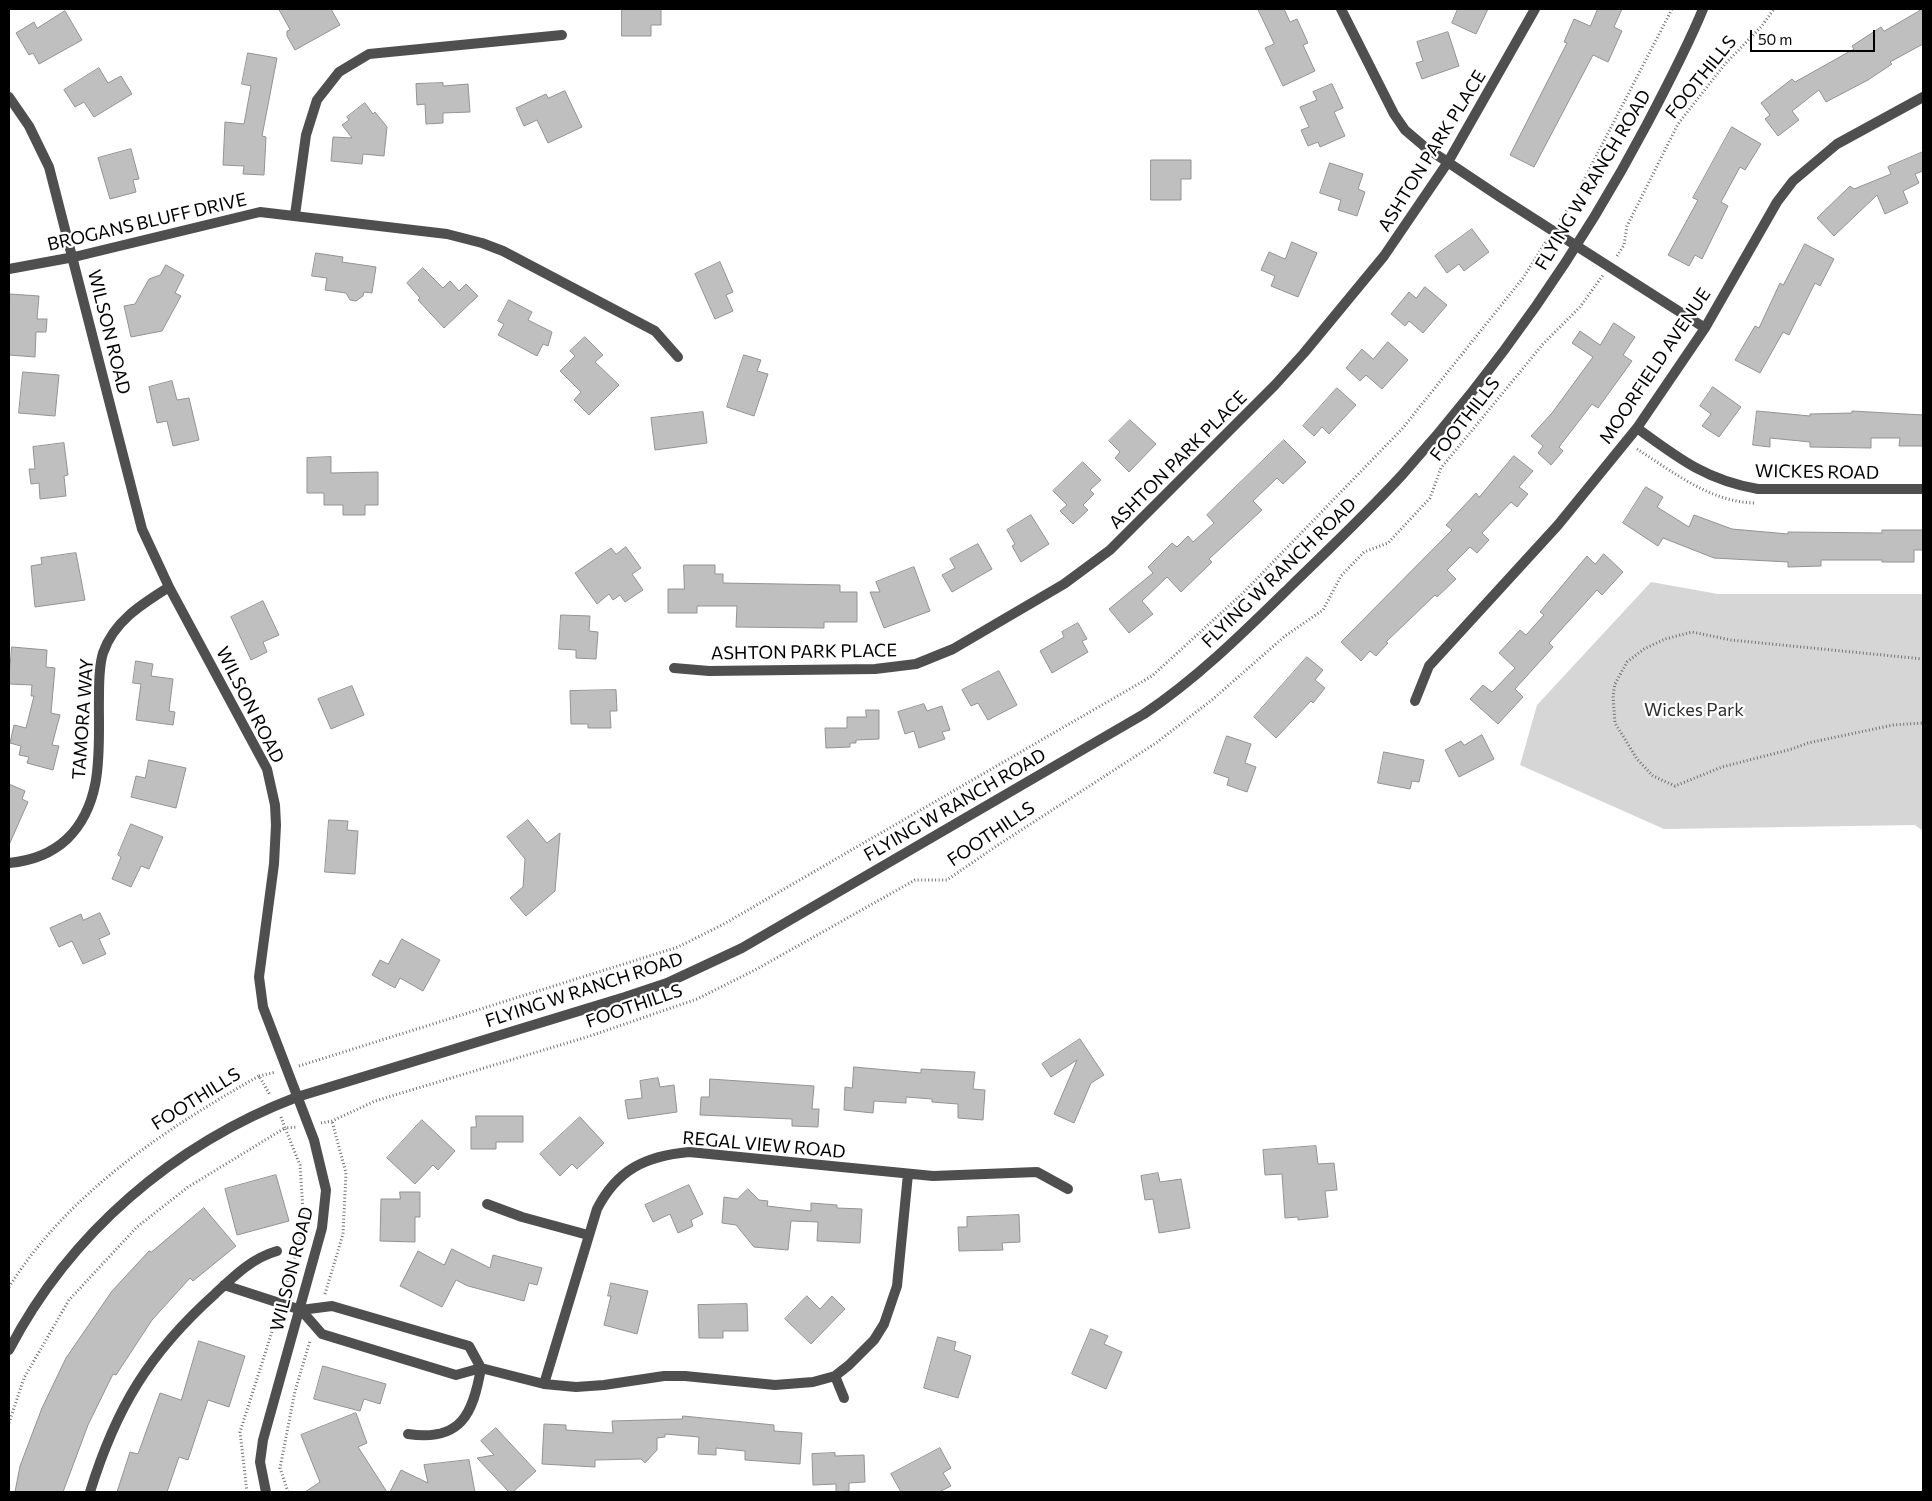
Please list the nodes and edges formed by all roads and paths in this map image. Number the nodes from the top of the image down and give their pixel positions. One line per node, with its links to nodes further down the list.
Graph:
1 (1341, 9): 9 (street)
2 (1535, 9): 9 (street, ASHTON PARK PLACE)
3 (1672, 9): 11 (path)
4 (1703, 9): 12 (street, FLYING W RANCH ROAD)
5 (1774, 9): 14 (path, FOOTHILLS)
6 (562, 35): 10 (street)
7 (9, 97): 13 (street, WILSON ROAD)
8 (1923, 97): 16 (street, MOORFIELD AVENUE)
9 (1448, 162): 11 (street); 22 (street, ASHTON PARK PLACE)
10 (295, 215): 13 (street, BROGANS BLUFF DRIVE); 17 (street, BROGANS BLUFF DRIVE)
11 (1553, 230): 12 (street); 26 (path)
12 (1577, 246): 14 (street); 28 (street, FLYING W RANCH ROAD)
13 (74, 256): 15 (street, BROGANS BLUFF DRIVE); 20 (street, WILSON ROAD)
14 (1608, 268): 16 (street); 30 (path, FOOTHILLS)
15 (9, 269)
16 (1705, 328): 18 (street, MOORFIELD AVENUE)
17 (678, 357)
18 (1637, 428): 19 (street, WICKES ROAD); 23 (street, MOORFIELD AVENUE)
19 (1923, 489)
20 (169, 587): 25 (street, TAMORA WAY); 26 (street, WILSON ROAD)
21 (1923, 659): 24 (path)
22 (674, 668)
23 (1415, 701)
24 (1923, 722)
25 (9, 863)
26 (286, 1069): 27 (path); 28 (street, WILSON ROAD)
27 (259, 1076): 29 (path, FOOTHILLS); 38 (path, FOOTHILLS)
28 (297, 1097): 29 (street, FLYING W RANCH ROAD); 30 (street, WILSON ROAD)
29 (275, 1105): 31 (path, FOOTHILLS); 40 (street, FLYING W RANCH ROAD)
30 (308, 1126): 31 (path, FOOTHILLS); 39 (street, WILSON ROAD)
31 (285, 1128): 45 (path)
32 (908, 1174): 33 (street, REGAL VIEW ROAD); 35 (street, REGAL VIEW ROAD); 42 (street)
33 (1068, 1189)
34 (487, 1204): 35 (street)
35 (588, 1235): 43 (street, REGAL VIEW ROAD)
36 (277, 1251): 37 (street)
37 (224, 1285): 39 (street); 47 (street)
38 (9, 1287)
39 (301, 1310): 41 (street); 41 (street); 48 (street, WILSON ROAD)
40 (9, 1350)
41 (481, 1368): 43 (street); 46 (street)
42 (835, 1376): 43 (street); 44 (street)
43 (544, 1384)
44 (844, 1398)
45 (9, 1423)
46 (408, 1434)
47 (90, 1492)
48 (266, 1492)

